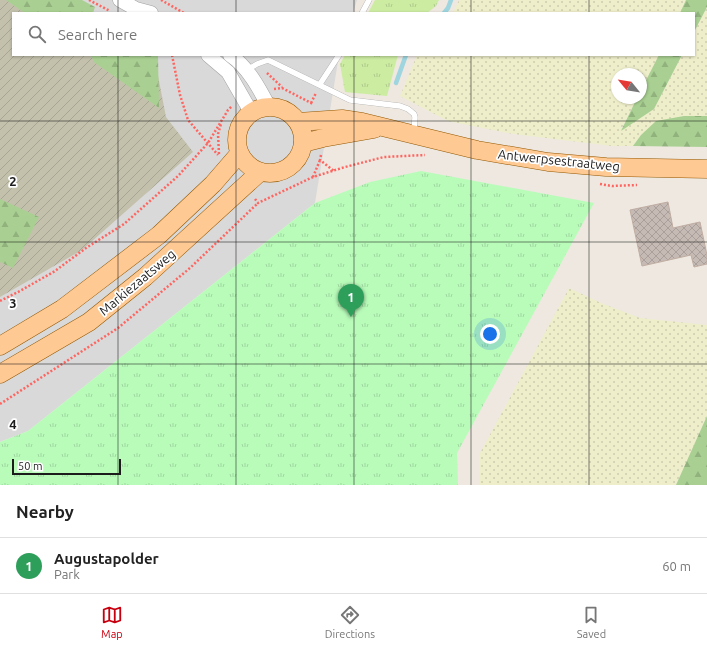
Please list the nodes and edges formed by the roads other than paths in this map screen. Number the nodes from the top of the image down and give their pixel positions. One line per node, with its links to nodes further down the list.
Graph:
1 (120, 0): 4 (street)
2 (137, 0): 4 (street)
3 (370, 0): 5 (lane)
4 (149, 12)
5 (363, 12)
6 (209, 56): 12 (street)
7 (231, 56): 9 (street)
8 (338, 56): 10 (lane)
9 (247, 70): 10 (lane); 11 (street)
10 (320, 84): 15 (lane)
11 (269, 107): 12 (main road); 13 (main road)
12 (251, 112): 17 (main road)
13 (298, 122): 14 (main road, Antwerpsestraatweg); 16 (main road)
14 (381, 128): 15 (main road, Antwerpsestraatweg); 16 (main road, Antwerpsestraatweg)
15 (414, 136): 18 (main road, Antwerpsestraatweg)
16 (303, 143): 19 (main road)
17 (239, 154): 19 (main road); 20 (main road, Markiezaatsweg)
18 (707, 169)
19 (260, 172): 21 (main road, Markiezaatsweg)
20 (0, 346)
21 (0, 374)

